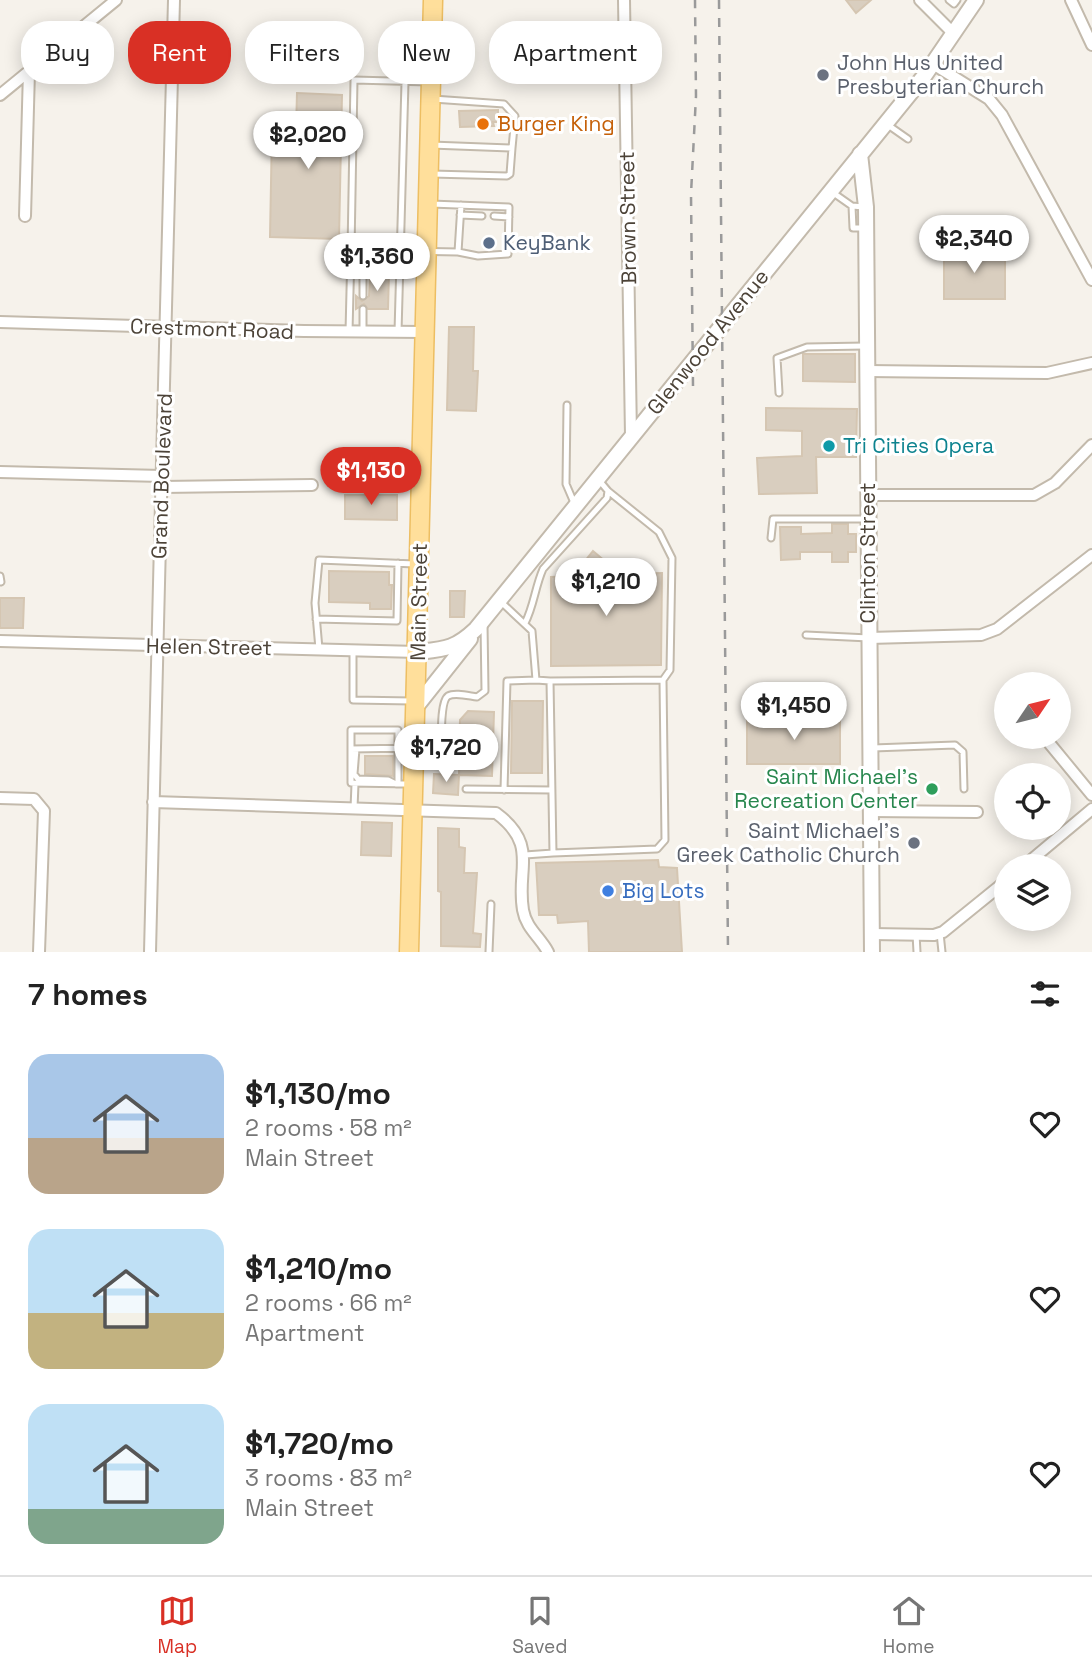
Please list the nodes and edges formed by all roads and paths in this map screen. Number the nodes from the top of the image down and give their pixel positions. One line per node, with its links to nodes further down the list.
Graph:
1 (116, 0): 10 (street)
2 (174, 0): 45 (street, Grand Boulevard)
3 (433, 0): 19 (main road, Main Street)
4 (624, 0): 55 (street, Brown Street)
5 (949, 0): 6 (lane)
6 (957, 0)
7 (976, 0): 11 (street, Glenwood Avenue)
8 (1071, 0): 12 (street)
9 (927, 2): 11 (street)
10 (90, 21)
11 (953, 33): 13 (street, Glenwood Avenue)
12 (1092, 45)
13 (933, 64): 21 (street, Glenwood Avenue); 41 (street)
14 (21, 78): 20 (street)
15 (378, 81): 36 (lane)
16 (29, 84): 32 (street)
17 (405, 84): 38 (lane)
18 (411, 84): 19 (lane)
19 (431, 91): 23 (main road, Main Street); 24 (lane)
20 (0, 95)
21 (886, 123): 22 (lane); 25 (street, Glenwood Avenue)
22 (908, 139)
23 (430, 145): 24 (lane); 26 (main road, Main Street)
24 (512, 148): 26 (lane)
25 (860, 153): 27 (street, Glenwood Avenue); 30 (street, Clinton Street)
26 (429, 174): 28 (main road, Main Street)
27 (830, 191): 30 (lane); 55 (street, Glenwood Avenue)
28 (428, 204): 29 (lane); 39 (main road, Main Street)
29 (461, 205): 31 (lane); 35 (lane)
30 (859, 207): 50 (street, Clinton Street)
31 (460, 215): 33 (lane); 40 (lane)
32 (26, 216)
33 (482, 216)
34 (494, 216): 35 (lane)
35 (509, 216): 40 (lane)
36 (351, 250): 37 (lane); 47 (lane)
37 (363, 250): 38 (lane); 42 (lane)
38 (400, 250): 39 (lane); 46 (lane)
39 (427, 252): 40 (lane); 49 (main road, Main Street)
40 (458, 252)
41 (1091, 275)
42 (363, 296)
43 (363, 309): 48 (lane)
44 (0, 322): 45 (street, Crestmont Road)
45 (166, 328): 47 (street, Crestmont Road); 59 (street, Grand Boulevard)
46 (398, 331): 48 (street, Crestmont Road); 49 (street, Crestmont Road)
47 (349, 332): 48 (street, Crestmont Road)
48 (363, 332)
49 (425, 332): 68 (main road, Main Street)
50 (868, 346): 52 (street, Clinton Street); 53 (lane)
51 (1092, 363): 52 (street)
52 (868, 371): 62 (street, Clinton Street)
53 (779, 393)
54 (567, 405): 63 (lane)
55 (631, 436): 58 (street, Glenwood Avenue)
56 (1092, 445): 62 (street)
57 (0, 472): 59 (street)
58 (597, 478): 61 (lane); 63 (street, Glenwood Avenue)
59 (162, 481): 60 (street); 76 (street, Grand Boulevard)
60 (312, 485)
61 (608, 491): 71 (lane); 81 (lane)
62 (867, 495): 64 (street, Clinton Street)
63 (576, 506): 69 (street, Glenwood Avenue)
64 (868, 519): 65 (lane); 74 (street, Clinton Street)
65 (771, 538)
66 (1092, 555): 74 (street)
67 (398, 564): 68 (lane); 70 (lane); 70 (lane)
68 (420, 564): 79 (main road, Main Street)
69 (499, 601): 71 (lane); 72 (street, Glenwood Avenue)
70 (316, 619): 77 (lane)
71 (525, 623): 80 (lane)
72 (480, 624): 79 (street, Glenwood Avenue); 83 (street); 87 (lane)
73 (806, 635): 74 (lane)
74 (869, 638): 84 (street, Clinton Street)
75 (0, 641): 76 (street, Helen Street)
76 (156, 645): 77 (street, Helen Street); 96 (street, Grand Boulevard)
77 (319, 649): 78 (street, Helen Street)
78 (353, 650): 79 (street, Helen Street); 83 (lane)
79 (418, 652): 83 (main road, Main Street)
80 (536, 680): 82 (lane); 92 (lane)
81 (663, 680): 82 (lane); 102 (lane)
82 (550, 681): 93 (lane)
83 (416, 704): 87 (main road, Main Street)
84 (870, 748): 91 (lane); 100 (street, Clinton Street)
85 (353, 749): 87 (lane); 87 (lane); 88 (lane); 89 (lane)
86 (1054, 749): 94 (street)
87 (409, 754): 89 (main road, Main Street)
88 (355, 783): 89 (lane); 97 (lane)
89 (403, 784): 99 (main road, Main Street)
90 (466, 789): 92 (lane)
91 (964, 789)
92 (504, 790): 93 (lane)
93 (552, 790): 102 (lane)
94 (1092, 795)
95 (0, 798): 110 (street)
96 (153, 802): 97 (street); 111 (street, Grand Boulevard)
97 (354, 808): 99 (street)
98 (1092, 809): 103 (street)
99 (413, 810): 104 (street); 112 (main road, Main Street)
100 (871, 811): 101 (street); 108 (street, Clinton Street)
101 (977, 811)
102 (553, 853): 104 (lane)
103 (1038, 854)
104 (525, 855): 114 (street)
105 (994, 891): 107 (street)
106 (491, 904): 113 (lane)
107 (940, 933): 109 (street); 117 (lane)
108 (872, 934): 109 (street); 115 (street, Clinton Street)
109 (916, 934): 116 (lane)
110 (39, 952)
111 (150, 952)
112 (409, 952)
113 (489, 952)
114 (548, 952)
115 (872, 952)
116 (917, 952)
117 (942, 952)

